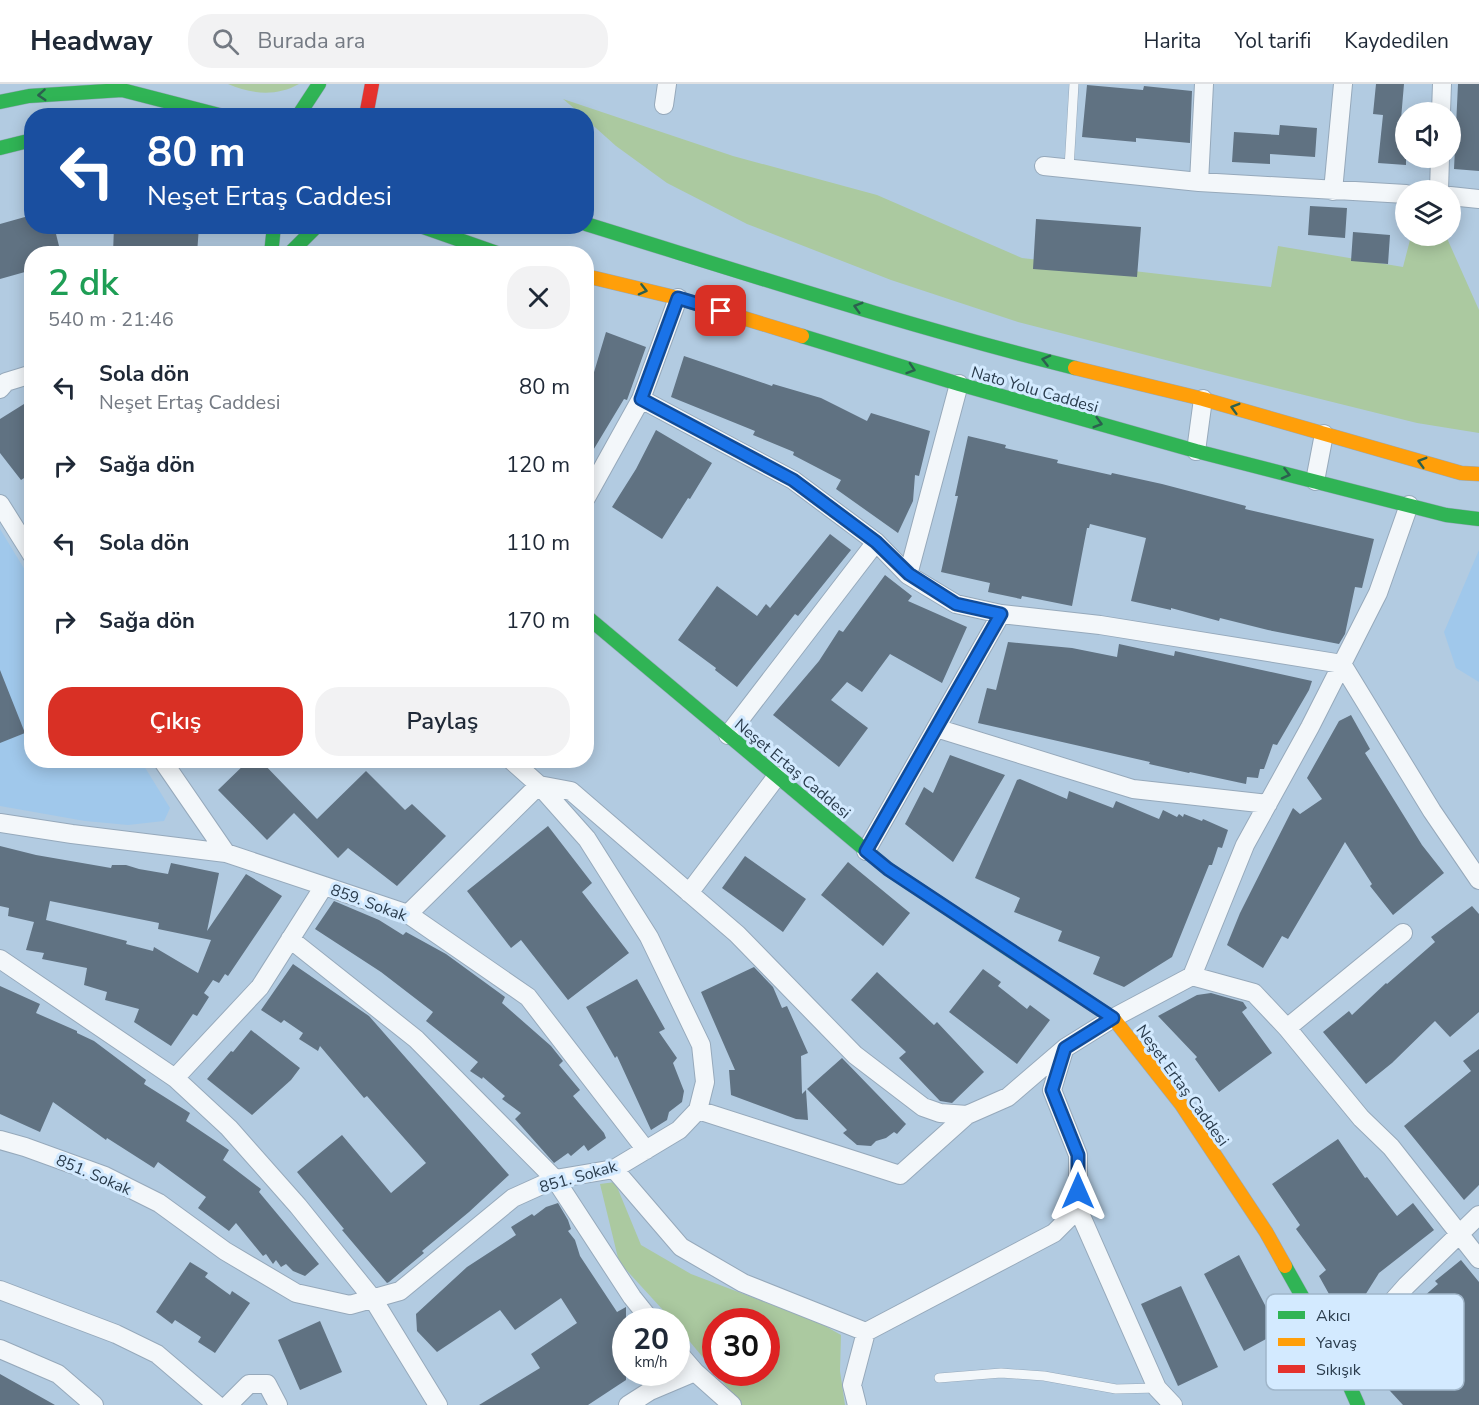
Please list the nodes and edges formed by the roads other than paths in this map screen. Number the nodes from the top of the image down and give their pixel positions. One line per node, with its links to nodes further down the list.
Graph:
1 (319, 84): 12 (main road)
2 (372, 84): 13 (main road)
3 (667, 84): 10 (street)
4 (1074, 84): 17 (lane)
5 (1204, 84): 18 (street)
6 (1343, 84): 19 (street)
7 (1442, 84): 9 (street)
8 (0, 102): 11 (main road, one-way to 8)
9 (1441, 102)
10 (664, 105)
11 (193, 108)
12 (303, 108)
13 (368, 108)
14 (24, 142): 15 (main road)
15 (0, 148)
16 (1044, 165): 17 (street)
17 (1069, 168): 18 (street)
18 (1199, 182): 19 (street)
19 (1333, 191): 20 (street)
20 (1395, 194)
21 (1461, 197): 22 (street)
22 (1479, 199)
23 (594, 226): 34 (main road, one-way to 23)
24 (310, 234): 26 (main road)
25 (443, 234): 27 (main road)
26 (297, 246)
27 (477, 246)
28 (594, 278): 29 (main road, Nato Yolu Caddesi, one-way to 29)
29 (678, 298): 32 (main road, Nato Yolu Caddesi, one-way to 32); 33 (street)
30 (24, 376): 31 (street)
31 (2, 380)
32 (959, 384): 36 (main road, Nato Yolu Caddesi, one-way to 36); 45 (street)
33 (641, 399): 39 (street); 44 (street)
34 (1203, 399): 35 (main road, one-way to 34); 36 (street)
35 (1324, 434): 37 (main road, one-way to 35); 38 (street)
36 (1196, 451): 38 (main road, Nato Yolu Caddesi, one-way to 38)
37 (1479, 474)
38 (1315, 481): 41 (main road, Nato Yolu Caddesi)
39 (594, 484)
40 (0, 504): 43 (street)
41 (1409, 505): 42 (main road, Nato Yolu Caddesi); 48 (street)
42 (1479, 519)
43 (24, 542)
44 (876, 542): 45 (street); 50 (street)
45 (909, 574): 46 (street)
46 (1001, 614): 48 (street); 49 (street)
47 (594, 623): 50 (main road, Neşet Ertaş Caddesi)
48 (1342, 664): 55 (street); 59 (street)
49 (936, 728): 55 (street); 57 (street)
50 (728, 735): 53 (main road, Neşet Ertaş Caddesi)
51 (168, 768): 58 (street)
52 (520, 768): 54 (street)
53 (777, 776): 57 (main road, Neşet Ertaş Caddesi); 61 (street)
54 (539, 785): 61 (street); 62 (street); 71 (street)
55 (1268, 804): 66 (street)
56 (0, 823): 58 (street, 859. Sokak)
57 (866, 851): 67 (main road, Neşet Ertaş Caddesi)
58 (226, 853): 60 (street, 859. Sokak)
59 (1479, 880)
60 (324, 885): 62 (street, 859. Sokak); 64 (street)
61 (689, 893): 72 (street)
62 (408, 914): 74 (street, 859. Sokak)
63 (1403, 933): 68 (street)
64 (290, 939): 70 (street); 76 (street)
65 (0, 959): 70 (street)
66 (1192, 975): 67 (street); 68 (street)
67 (1113, 1018): 69 (street); 82 (main road, Neşet Ertaş Caddesi)
68 (1287, 1028): 79 (street)
69 (1065, 1048): 72 (street); 77 (street)
70 (175, 1078): 84 (street)
71 (698, 1110): 72 (street); 74 (street, 851. Sokak)
72 (967, 1115)
73 (0, 1140): 84 (street, 851. Sokak)
74 (646, 1150): 75 (street, 851. Sokak)
75 (614, 1169): 76 (street, 851. Sokak); 86 (street)
76 (555, 1179): 84 (street, 851. Sokak); 85 (street)
77 (1078, 1209): 86 (street); 91 (street)
78 (1479, 1215): 79 (street)
79 (1459, 1234): 80 (street); 83 (street)
80 (1479, 1259)
81 (0, 1290): 94 (street)
82 (1301, 1294)
83 (1399, 1294)
84 (373, 1299): 97 (street)
85 (641, 1308)
86 (866, 1332): 100 (street)
87 (0, 1349): 93 (street)
88 (690, 1366): 89 (street)
89 (695, 1372): 98 (street); 99 (street)
90 (939, 1378): 91 (lane)
91 (1157, 1388): 101 (street)
92 (1351, 1390): 102 (main road, Neşet Ertaş Caddesi)
93 (94, 1405)
94 (217, 1405)
95 (228, 1405): 96 (street)
96 (278, 1405)
97 (438, 1405)
98 (628, 1405)
99 (732, 1405)
100 (856, 1405)
101 (1173, 1405)
102 (1358, 1405)

